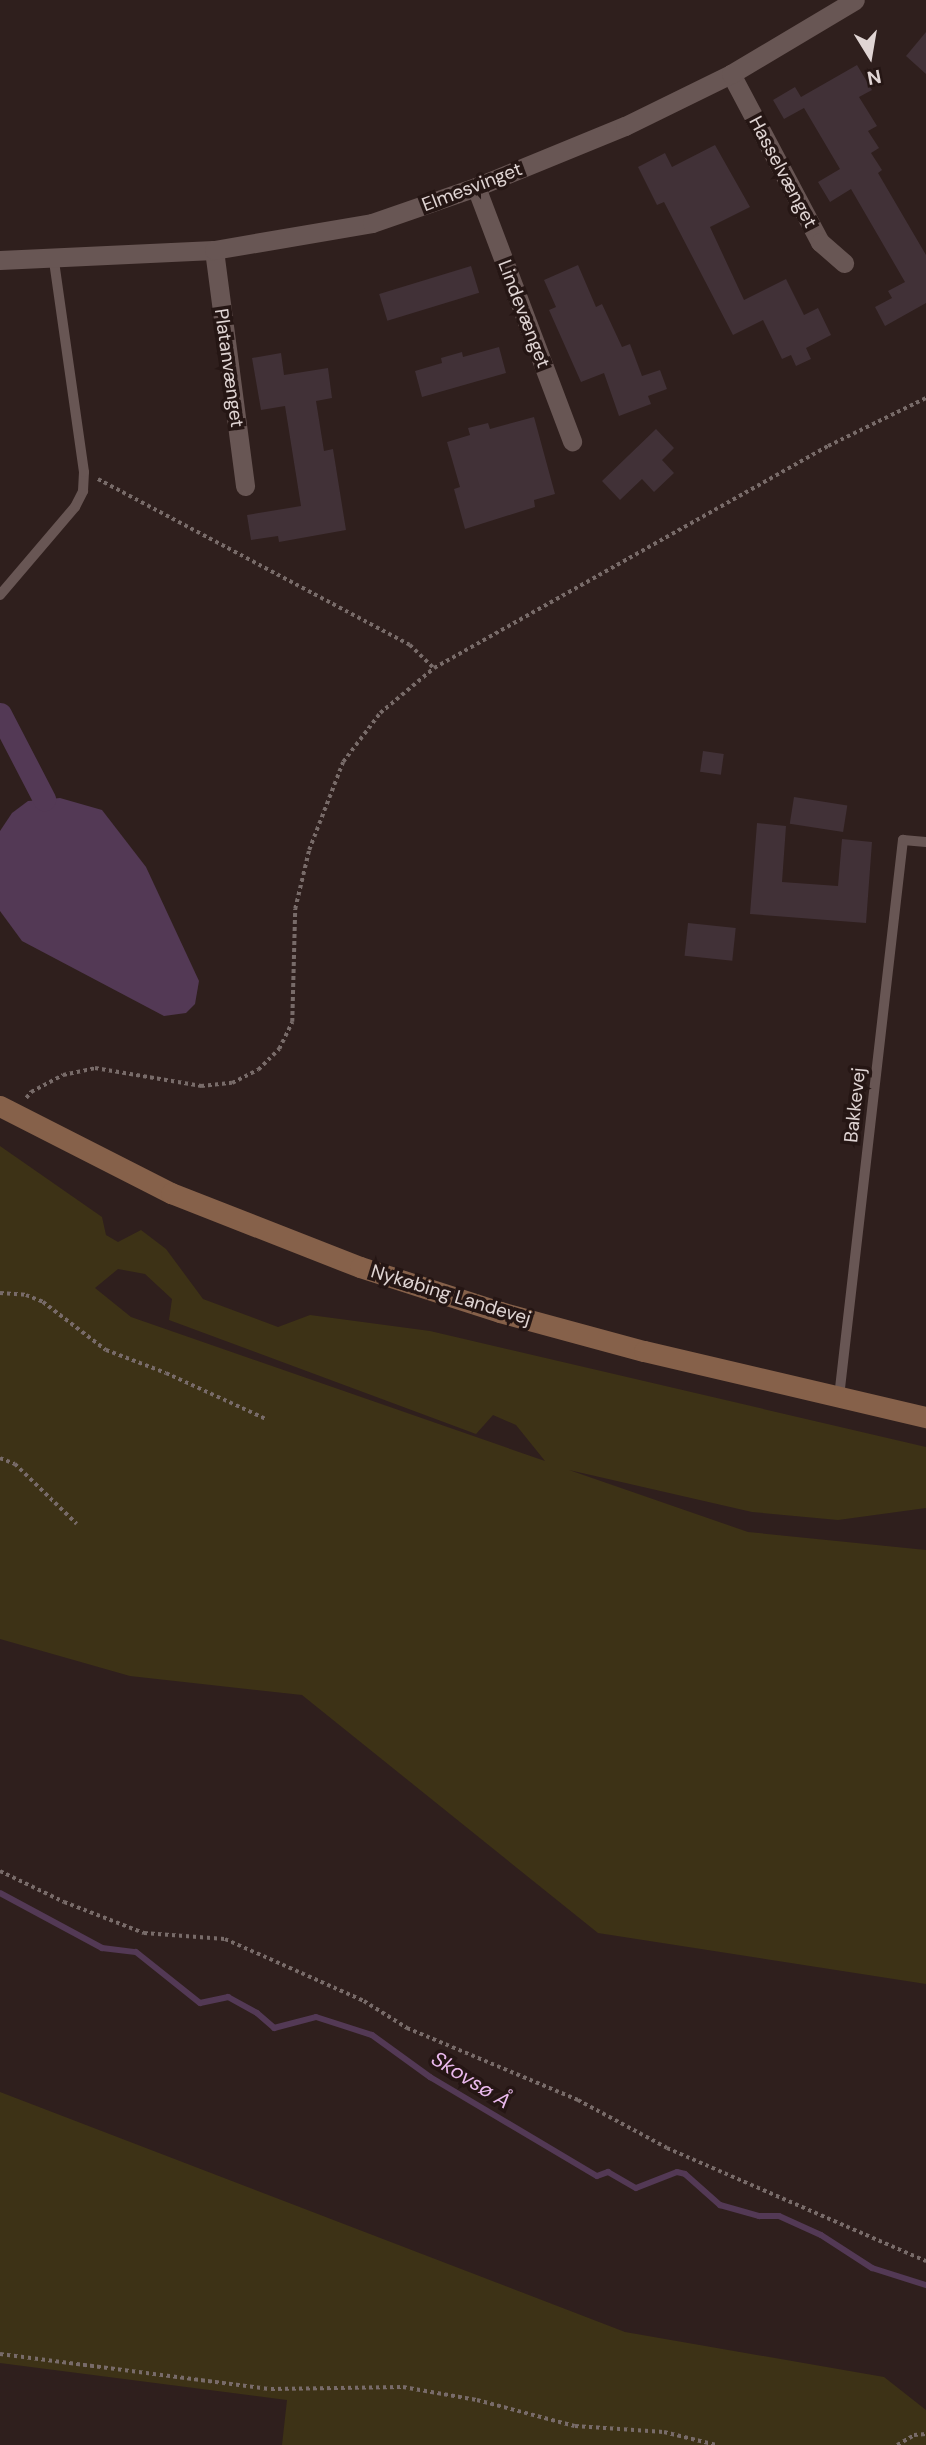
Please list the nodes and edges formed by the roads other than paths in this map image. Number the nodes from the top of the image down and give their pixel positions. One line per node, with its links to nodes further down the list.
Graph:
1 (855, 0): 2 (street, Elmesvinget)
2 (731, 74): 3 (street, Elmesvinget); 7 (street, Hasselvænget)
3 (476, 187): 4 (street, Elmesvinget); 8 (street, Lindevænget)
4 (214, 250): 6 (street, Elmesvinget); 9 (street, Platanvænget)
5 (0, 260): 6 (street, Elmesvinget)
6 (54, 260): 10 (lane)
7 (844, 263)
8 (572, 441)
9 (245, 485)
10 (0, 595)
11 (926, 842): 13 (lane, Bakkevej)
12 (7, 1110): 13 (main road, Nykøbing Landevej)
13 (839, 1398): 14 (main road, Nykøbing Landevej)
14 (926, 1417)

